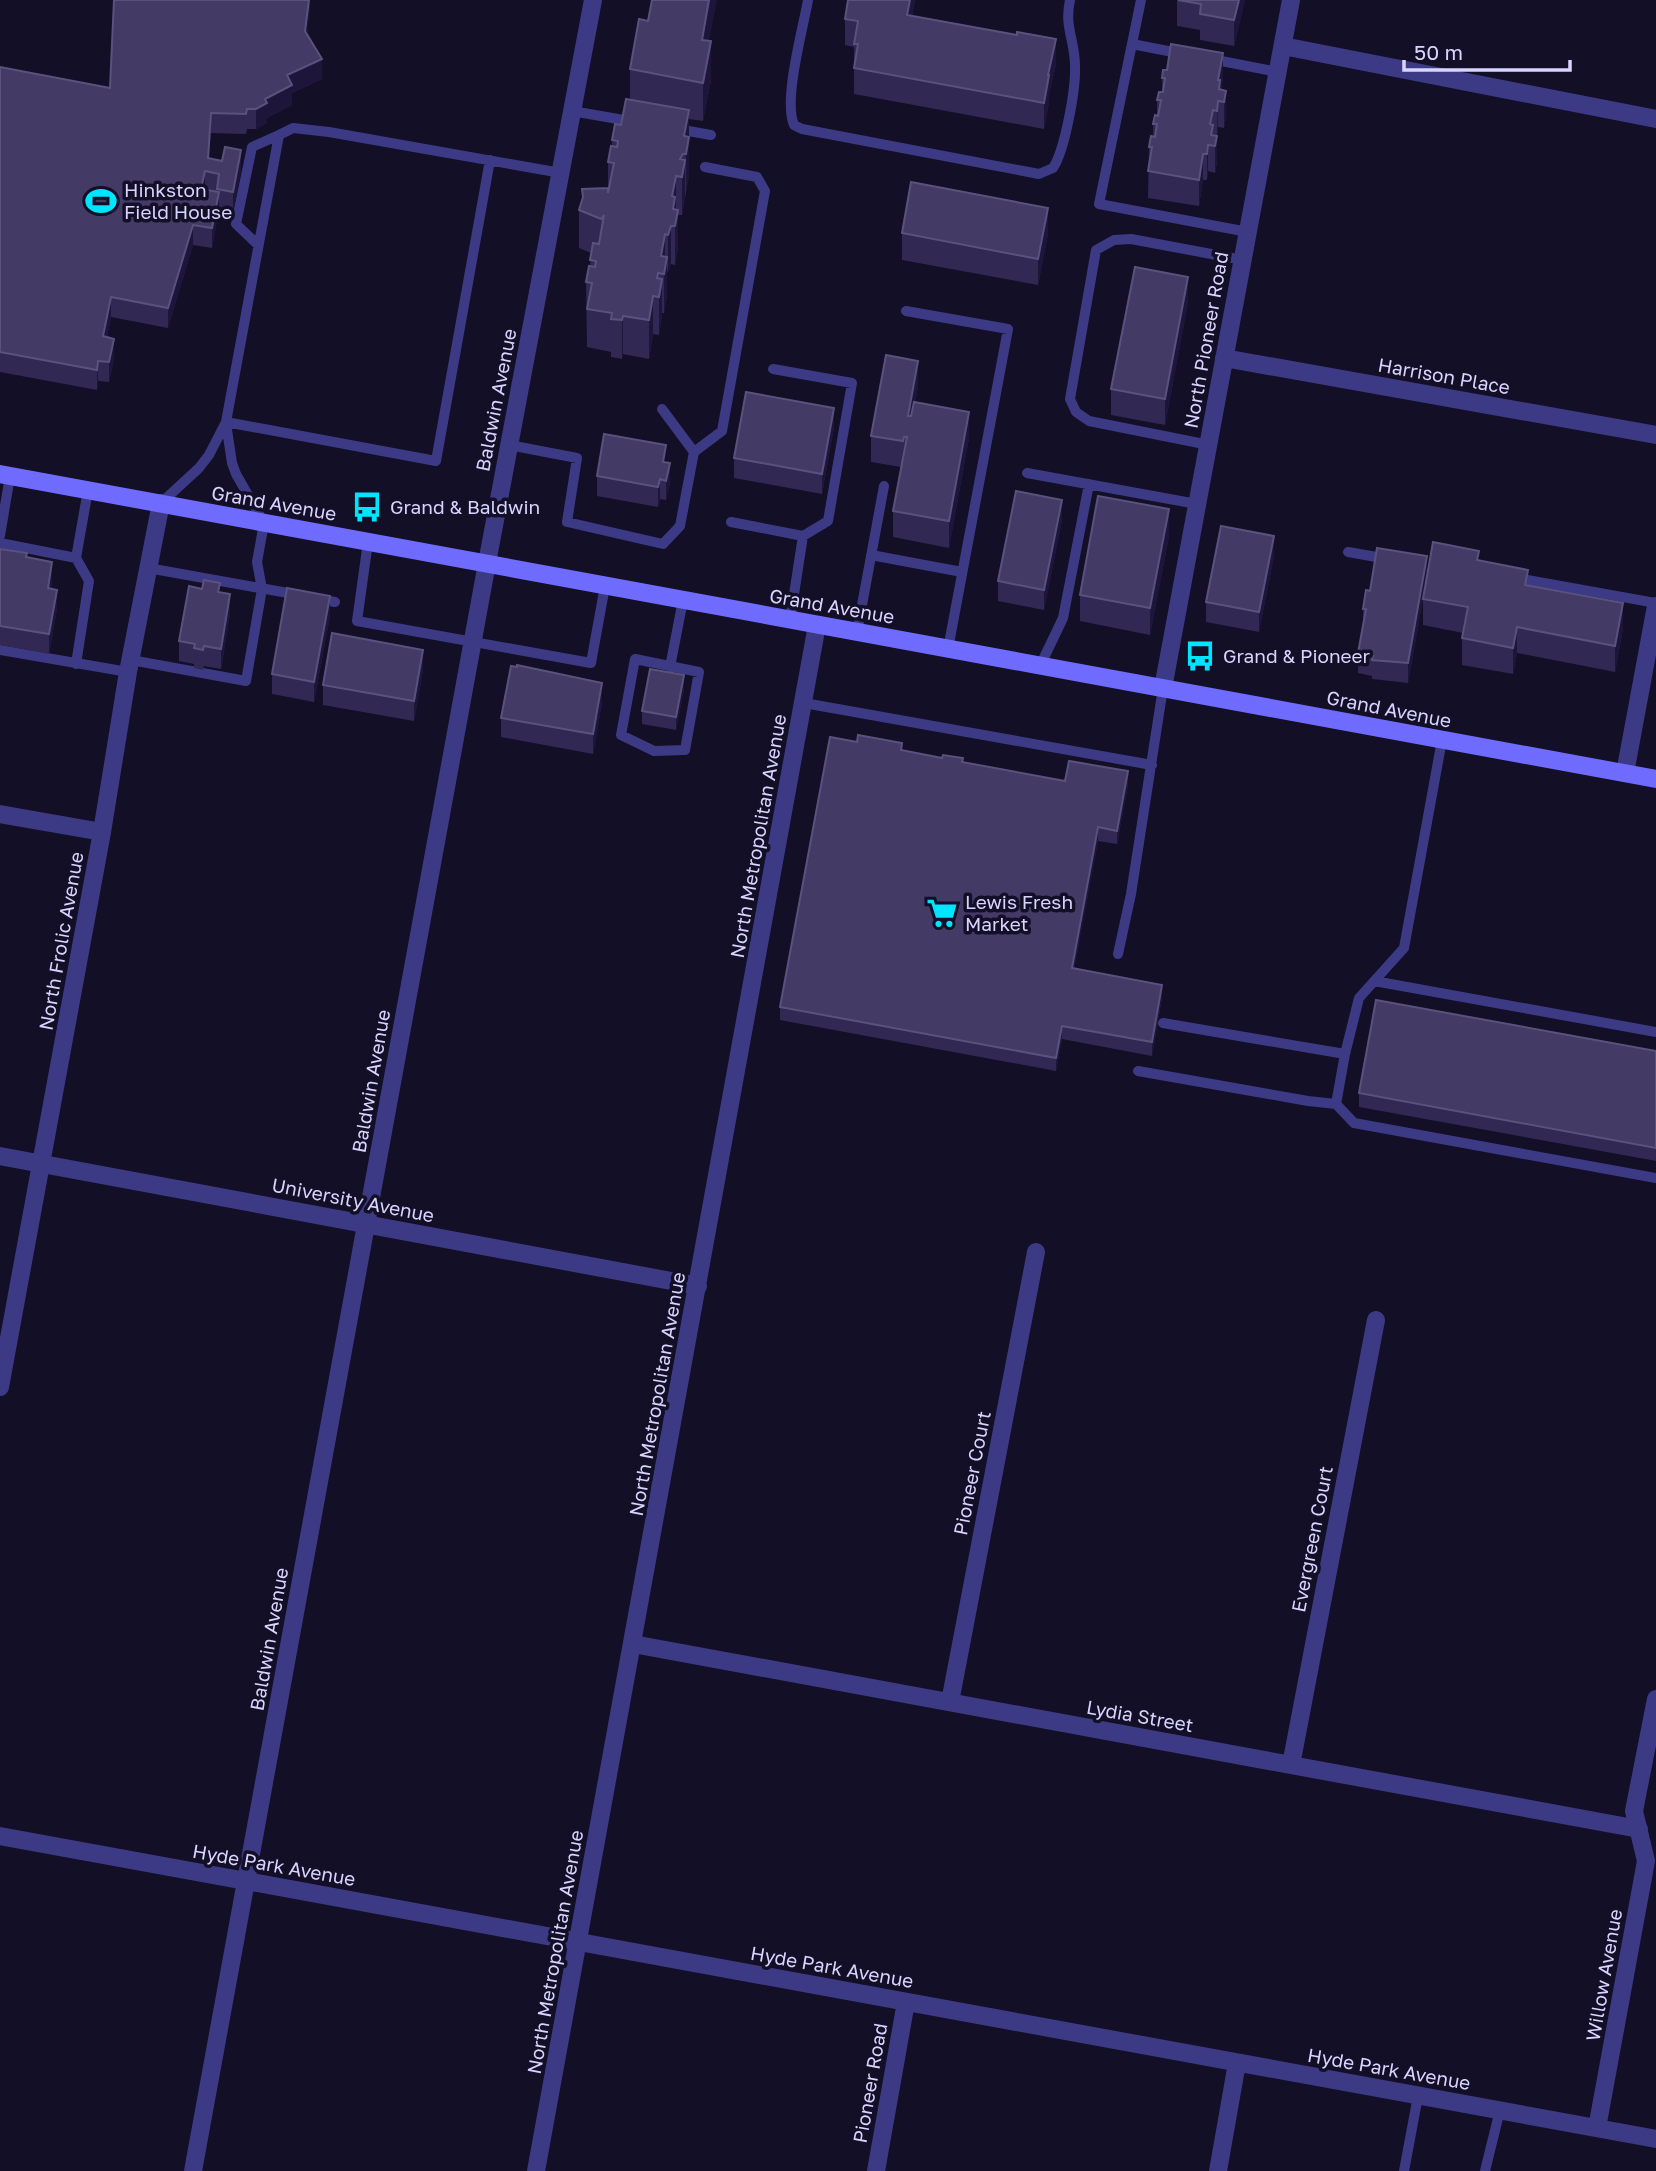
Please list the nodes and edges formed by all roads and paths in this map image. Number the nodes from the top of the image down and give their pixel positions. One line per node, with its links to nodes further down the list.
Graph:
1 (593, 0): 9 (street, Baldwin Avenue)
2 (808, 0): 3 (lane)
3 (1070, 0)
4 (1141, 0): 6 (lane)
5 (1291, 0): 7 (street, North Pioneer Road)
6 (1132, 44): 8 (lane); 18 (lane)
7 (1283, 46): 8 (street, North Pioneer Road); 10 (street)
8 (1278, 72): 18 (street, North Pioneer Road)
9 (572, 111): 11 (lane); 17 (street, Baldwin Avenue)
10 (1656, 120)
11 (644, 123)
12 (671, 128): 14 (lane)
13 (279, 135): 15 (lane); 19 (lane); 19 (lane)
14 (711, 135)
15 (490, 160): 17 (lane); 25 (lane)
16 (705, 167): 29 (lane)
17 (561, 173): 27 (street, Baldwin Avenue)
18 (1248, 232): 20 (street, North Pioneer Road)
19 (258, 245): 25 (lane)
20 (1243, 260): 22 (street, North Pioneer Road); 28 (lane)
21 (906, 311): 49 (lane)
22 (1224, 358): 26 (street, Harrison Place); 28 (street, North Pioneer Road)
23 (773, 369): 40 (lane)
24 (662, 409): 29 (lane)
25 (226, 422): 35 (lane); 38 (lane)
26 (1656, 435)
27 (509, 445): 29 (lane); 47 (street, Baldwin Avenue)
28 (1209, 445): 36 (street, North Pioneer Road)
29 (694, 452)
30 (1027, 473): 32 (lane)
31 (5, 475): 34 (main road, Grand Avenue); 39 (lane)
32 (1089, 484): 36 (lane); 64 (lane)
33 (884, 486): 44 (lane)
34 (88, 490): 35 (main road, Grand Avenue); 45 (lane)
35 (161, 503): 38 (main road, Grand Avenue); 48 (street, North Frolic Avenue)
36 (1197, 504): 66 (street, North Pioneer Road)
37 (731, 522): 40 (lane)
38 (264, 523): 41 (main road, Grand Avenue); 52 (lane)
39 (0, 536)
40 (803, 536): 56 (lane)
41 (368, 542): 47 (main road, Grand Avenue); 59 (lane)
42 (0, 543): 45 (lane)
43 (1348, 552): 46 (lane)
44 (872, 555): 49 (lane); 58 (lane)
45 (76, 558): 62 (lane)
46 (1395, 561)
47 (487, 564): 51 (main road, Grand Avenue); 59 (street, Baldwin Avenue)
48 (148, 568): 52 (lane); 63 (street, North Frolic Avenue)
49 (962, 572): 60 (lane)
50 (1501, 576): 55 (lane)
51 (606, 586): 53 (main road, Grand Avenue); 59 (lane)
52 (262, 589): 54 (lane); 63 (lane)
53 (683, 600): 56 (main road, Grand Avenue); 65 (lane)
54 (335, 602)
55 (1656, 605): 70 (street)
56 (790, 620): 57 (main road, Grand Avenue)
57 (817, 625): 58 (main road, Grand Avenue); 67 (street, North Metropolitan Avenue)
58 (857, 632): 60 (main road, Grand Avenue)
59 (472, 642): 84 (street, Baldwin Avenue)
60 (948, 649): 64 (main road, Grand Avenue)
61 (0, 650): 62 (lane)
62 (76, 664): 63 (lane)
63 (129, 666): 73 (street, North Frolic Avenue)
64 (1040, 666): 66 (main road, Grand Avenue)
65 (670, 667): 65 (lane)
66 (1163, 688): 68 (main road, Grand Avenue); 69 (lane)
67 (804, 703): 69 (lane); 86 (street, North Metropolitan Avenue)
68 (1442, 740): 70 (main road, Grand Avenue); 75 (lane)
69 (1152, 765): 74 (lane)
70 (1625, 773): 71 (main road, Grand Avenue)
71 (1656, 779)
72 (0, 814): 73 (street)
73 (102, 832): 82 (street, North Frolic Avenue)
74 (1118, 954)
75 (1374, 981): 77 (lane); 78 (lane)
76 (1163, 1023): 78 (lane)
77 (1656, 1032)
78 (1345, 1054): 80 (lane)
79 (1138, 1071): 80 (lane)
80 (1336, 1104): 83 (lane)
81 (0, 1156): 82 (street, University Avenue)
82 (41, 1163): 84 (street, University Avenue); 88 (street, North Frolic Avenue)
83 (1656, 1178)
84 (366, 1224): 86 (street, University Avenue); 95 (street, Baldwin Avenue)
85 (1036, 1252): 91 (street, Pioneer Court)
86 (698, 1286): 89 (street, North Metropolitan Avenue)
87 (1376, 1320): 92 (street, Evergreen Court)
88 (0, 1387)
89 (633, 1644): 91 (street, Lydia Street); 96 (street, North Metropolitan Avenue)
90 (1656, 1699): 93 (street, Willow Avenue)
91 (950, 1702): 92 (street, Lydia Street)
92 (1291, 1765): 93 (street, Lydia Street)
93 (1639, 1829): 101 (street, Willow Avenue)
94 (0, 1836): 95 (street, Hyde Park Avenue)
95 (246, 1881): 96 (street, Hyde Park Avenue); 103 (street, Baldwin Avenue)
96 (578, 1942): 97 (street, Hyde Park Avenue); 104 (street, North Metropolitan Avenue)
97 (906, 2002): 98 (street, Hyde Park Avenue); 105 (street, Pioneer Road)
98 (1237, 2063): 99 (street, Hyde Park Avenue); 106 (street)
99 (1418, 2095): 100 (street, Hyde Park Avenue); 107 (lane)
100 (1500, 2110): 101 (street, Hyde Park Avenue); 108 (lane)
101 (1597, 2128): 102 (street, Hyde Park Avenue)
102 (1656, 2139)
103 (193, 2171)
104 (536, 2171)
105 (876, 2171)
106 (1218, 2171)
107 (1404, 2171)
108 (1485, 2171)

